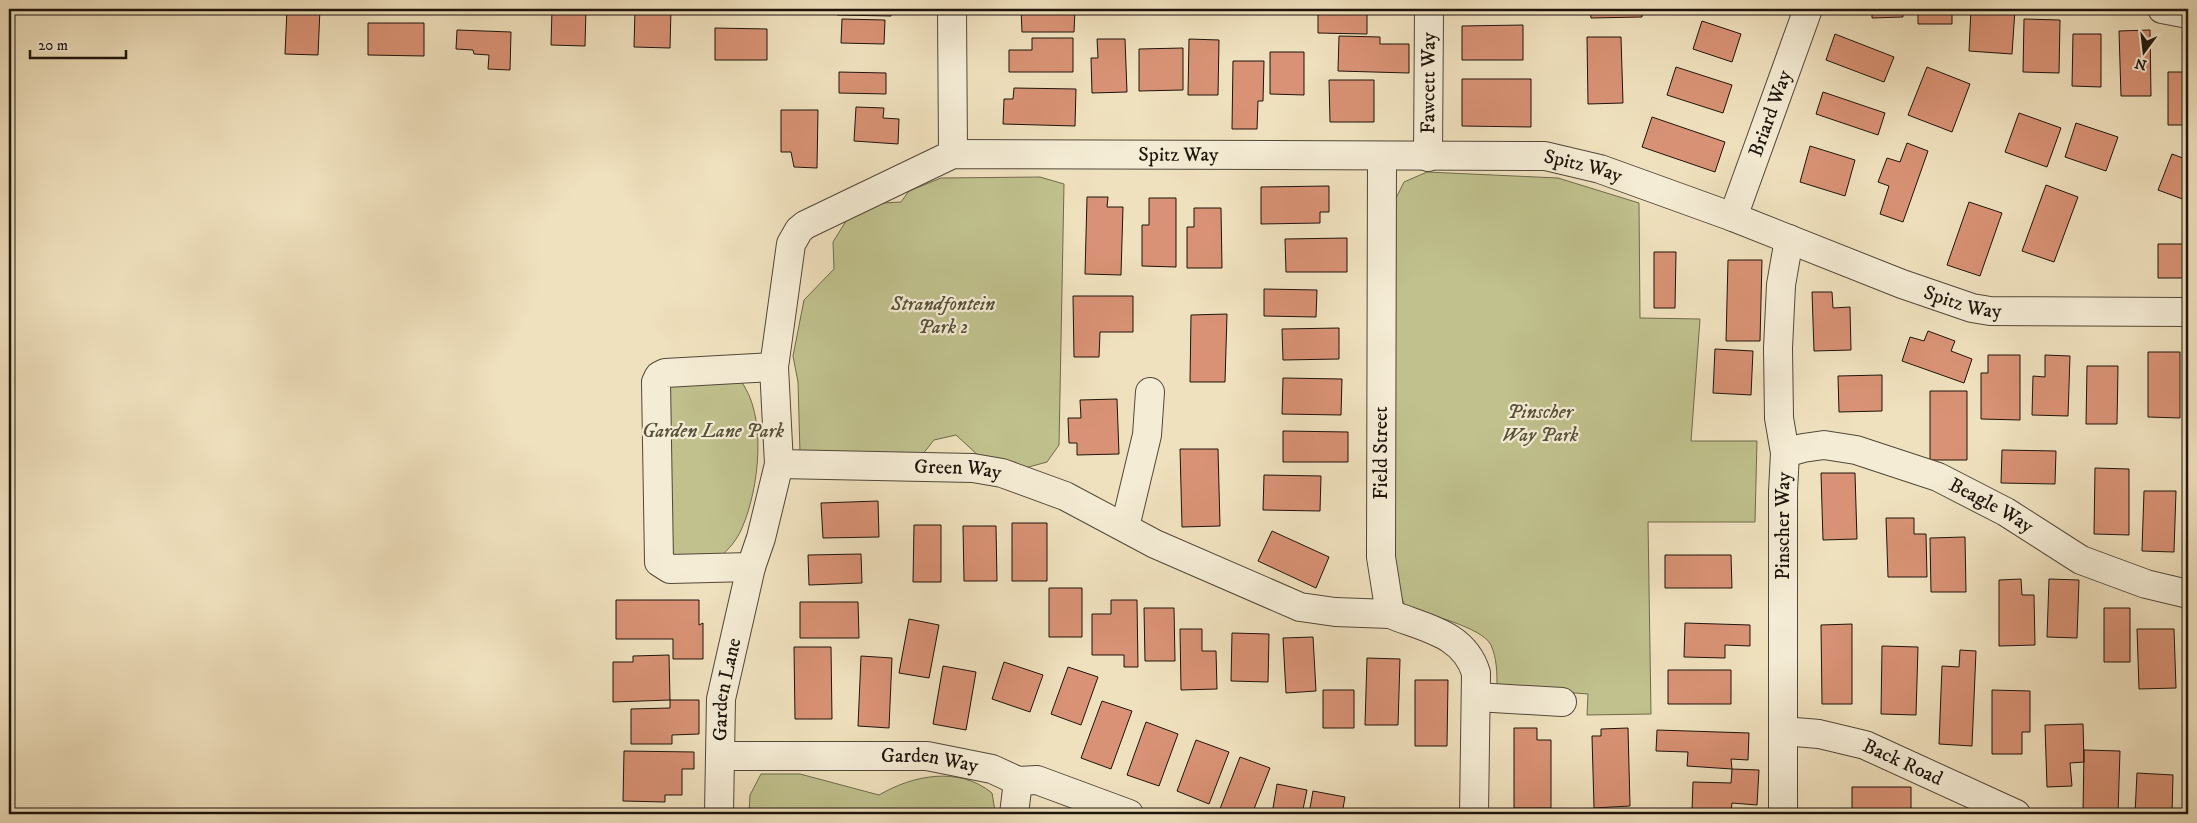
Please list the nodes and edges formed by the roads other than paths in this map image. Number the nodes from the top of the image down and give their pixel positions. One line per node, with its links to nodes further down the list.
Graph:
1 (952, 9): 6 (street)
2 (1429, 9): 8 (street, Fawcett Way)
3 (1808, 9): 9 (street, Briard Way)
4 (2162, 9): 5 (street)
5 (2188, 14)
6 (953, 154): 7 (street, Spitz Way); 11 (street, Spitz Way)
7 (1382, 156): 8 (street, Spitz Way); 20 (street, Field Street)
8 (1428, 156): 9 (street, Spitz Way)
9 (1733, 217): 10 (street, Spitz Way)
10 (1788, 239): 12 (street, Spitz Way); 15 (street, Pinscher Way)
11 (788, 252): 13 (street, Garden Lane)
12 (2188, 312)
13 (774, 367): 16 (street, Garden Lane); 18 (street)
14 (1150, 392): 17 (street)
15 (1786, 453): 19 (street, Beagle Way); 23 (street, Pinscher Way)
16 (779, 464): 17 (street, Green Way); 18 (street, Garden Lane)
17 (1125, 527): 20 (street, Green Way)
18 (751, 567): 24 (street, Garden Lane)
19 (2188, 594)
20 (1390, 614): 21 (street)
21 (1476, 697): 22 (street); 29 (street)
22 (1562, 702)
23 (1784, 732): 30 (street, Pinscher Way); 31 (street, Back Road)
24 (720, 756): 25 (street, Garden Way); 26 (street, Garden Lane)
25 (1018, 781): 27 (street); 28 (street, Garden Way)
26 (720, 814)
27 (1014, 814)
28 (1130, 814)
29 (1474, 814)
30 (1783, 814)
31 (2016, 814)

